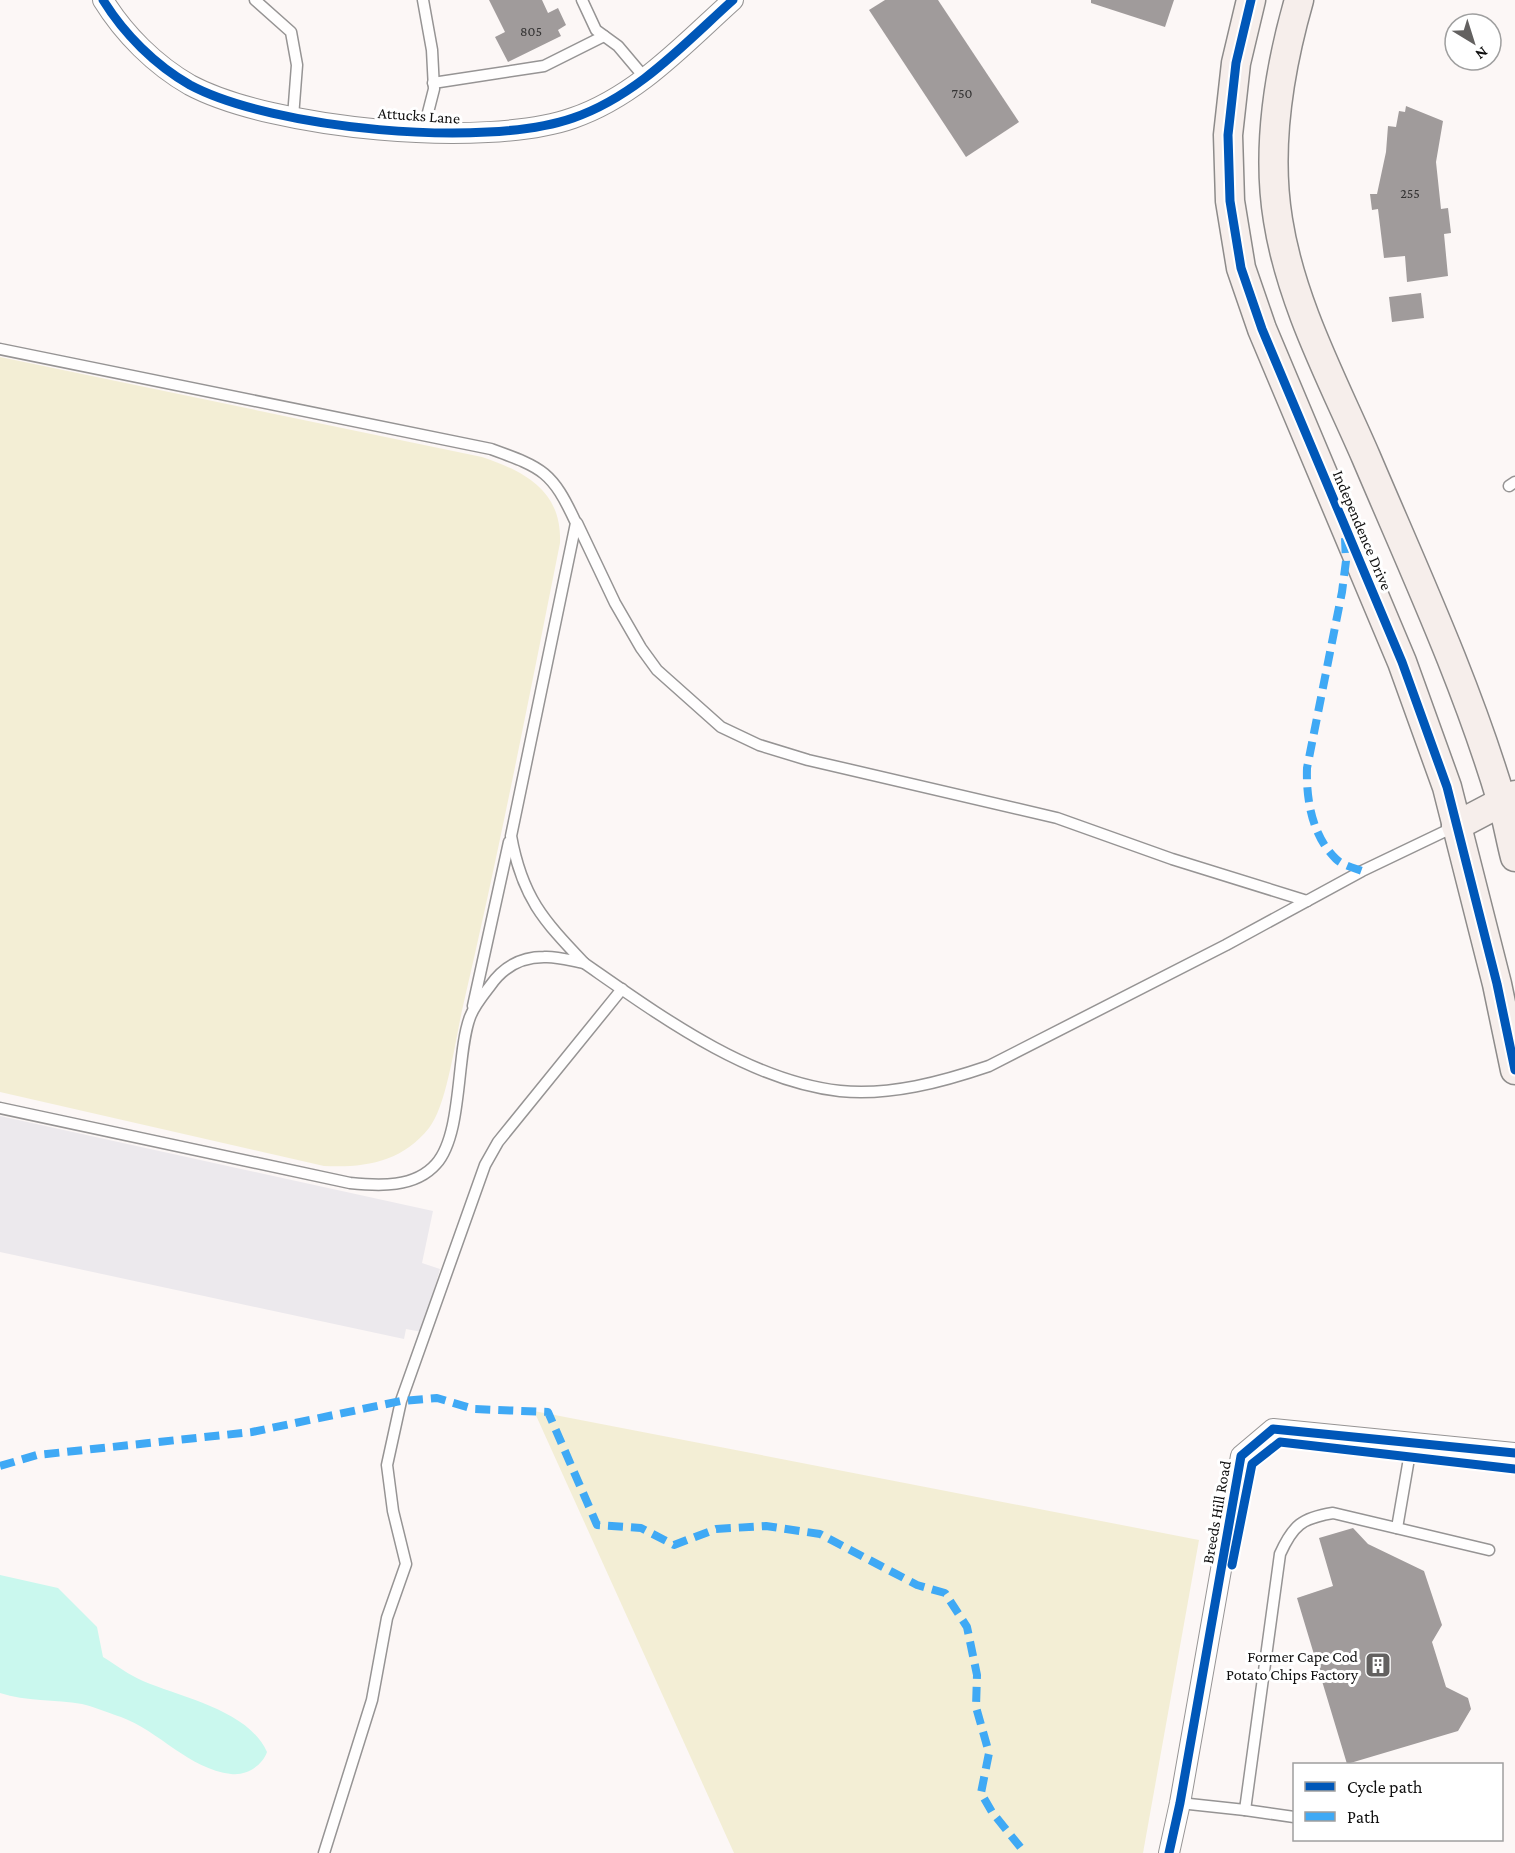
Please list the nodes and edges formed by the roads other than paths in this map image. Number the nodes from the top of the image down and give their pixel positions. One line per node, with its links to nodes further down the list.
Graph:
1 (103, 0): 11 (street, Attucks Lane)
2 (255, 0): 11 (lane)
3 (423, 0): 10 (lane)
4 (582, 0): 8 (lane)
5 (733, 0): 9 (street, Attucks Lane)
6 (1251, 0): 16 (street, Independence Drive)
7 (1299, 0): 15 (street, Independence Drive)
8 (604, 36): 9 (lane); 10 (lane)
9 (645, 78): 12 (street, Attucks Lane)
10 (434, 83): 12 (lane)
11 (293, 117): 12 (street, Attucks Lane)
12 (423, 132)
13 (0, 349): 14 (lane)
14 (576, 523): 17 (lane); 19 (lane)
15 (1508, 798): 16 (street); 18 (street, Independence Drive)
16 (1456, 826): 19 (lane); 23 (street, Independence Drive)
17 (510, 836): 20 (lane); 22 (lane)
18 (1515, 857)
19 (1307, 901): 21 (lane)
20 (585, 963): 21 (lane); 22 (lane)
21 (622, 989): 32 (lane)
22 (470, 1017): 24 (lane)
23 (1515, 1070)
24 (0, 1108)
25 (1412, 1441): 26 (street, Breeds Hill Road); 27 (lane); 29 (street, Breeds Hill Road)
26 (1515, 1454)
27 (1397, 1528): 28 (lane); 30 (lane)
28 (1489, 1550)
29 (1180, 1803): 30 (lane); 33 (street, Breeds Hill Road)
30 (1245, 1810): 31 (lane)
31 (1293, 1817)
32 (324, 1853)
33 (1169, 1853)

